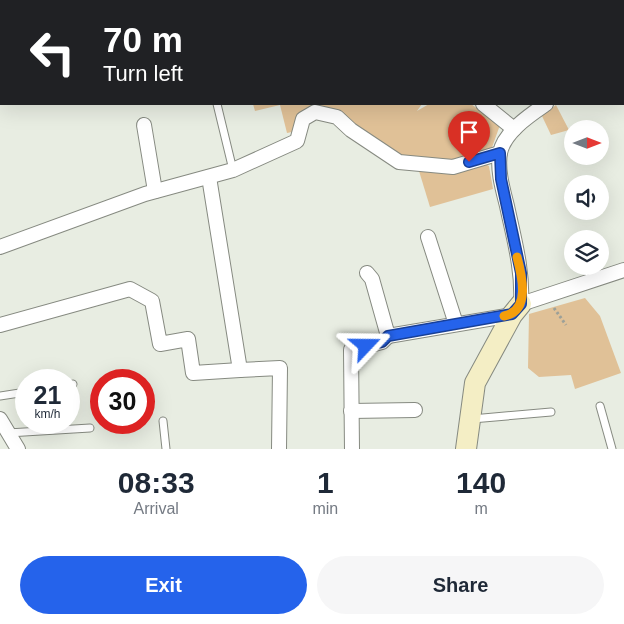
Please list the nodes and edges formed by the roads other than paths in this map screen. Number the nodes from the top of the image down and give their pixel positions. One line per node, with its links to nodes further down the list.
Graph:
1 (217, 105): 7 (lane)
2 (484, 105): 5 (street)
3 (545, 105): 5 (street)
4 (144, 125): 9 (street)
5 (514, 129): 6 (street)
6 (500, 153): 7 (street); 14 (street)
7 (233, 170): 8 (street)
8 (209, 177): 9 (street); 18 (street)
9 (156, 192): 11 (street)
10 (428, 237): 15 (street)
11 (0, 247)
12 (624, 270): 14 (street)
13 (366, 273): 17 (street)
14 (516, 309): 15 (street); 26 (street)
15 (456, 324): 17 (street)
16 (0, 325): 18 (street)
17 (388, 336): 23 (street)
18 (240, 370): 32 (street)
19 (15, 394): 20 (lane)
20 (0, 396)
21 (600, 406): 35 (lane)
22 (414, 410): 23 (street)
23 (351, 411): 33 (street)
24 (550, 412): 26 (lane)
25 (0, 419): 29 (street)
26 (469, 419): 34 (street)
27 (163, 421): 31 (lane)
28 (90, 428): 29 (lane)
29 (8, 433): 30 (street)
30 (18, 449)
31 (166, 449)
32 (279, 449)
33 (352, 449)
34 (466, 449)
35 (612, 449)

